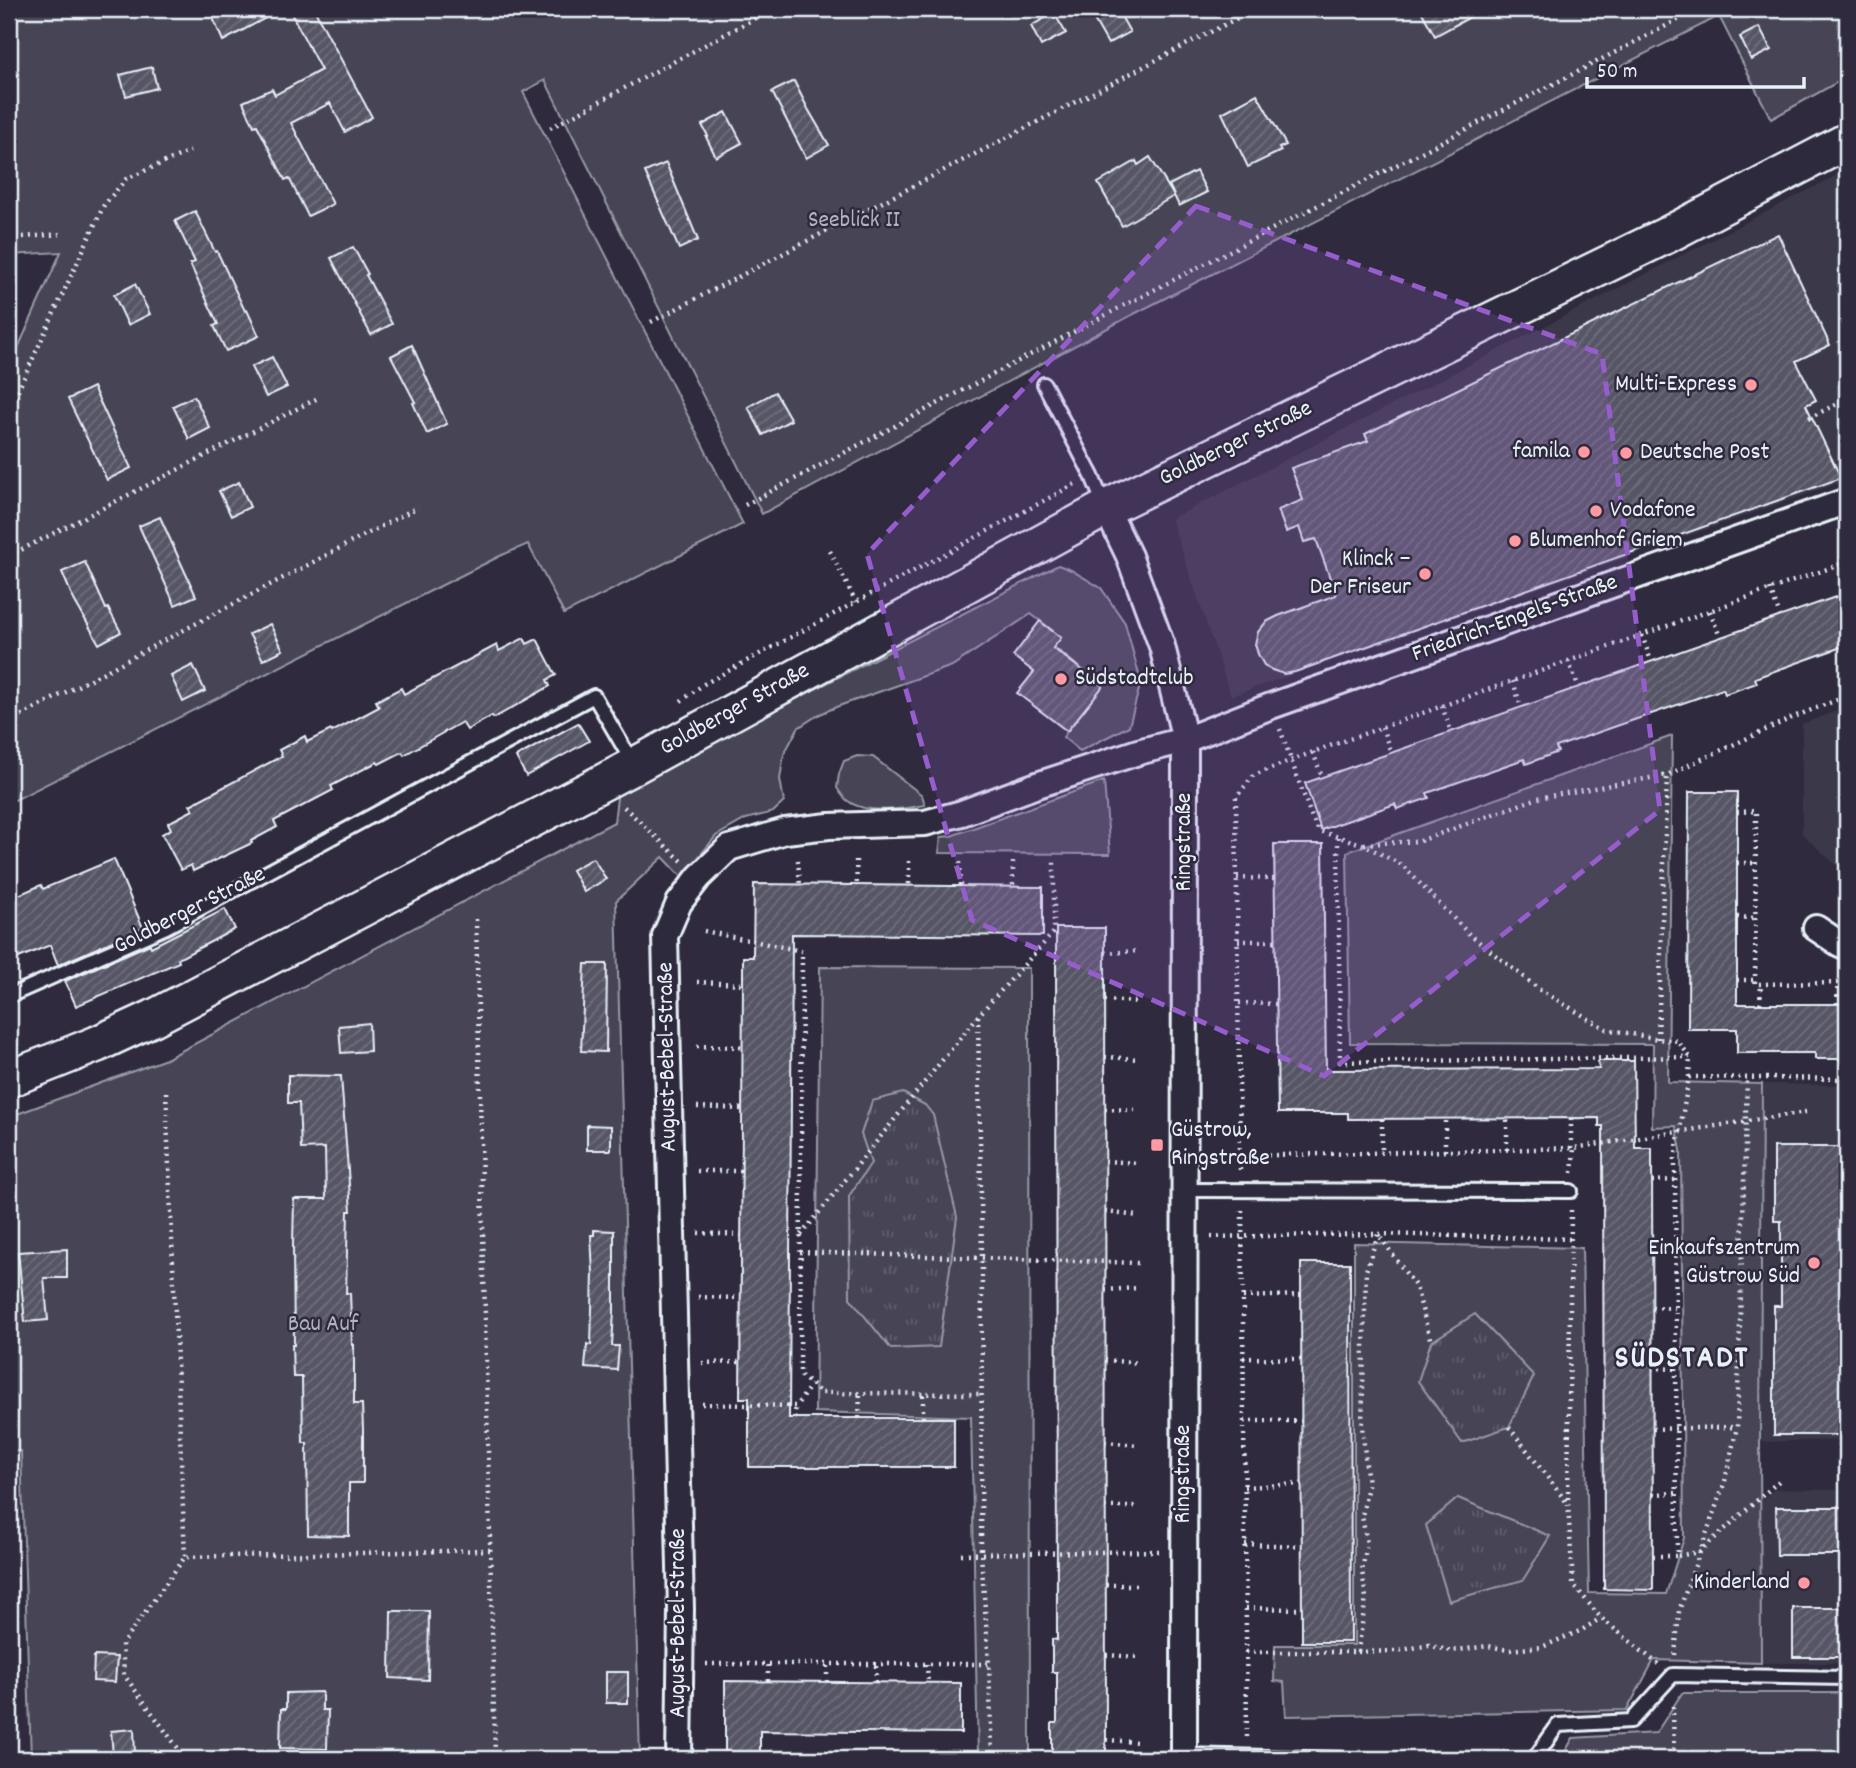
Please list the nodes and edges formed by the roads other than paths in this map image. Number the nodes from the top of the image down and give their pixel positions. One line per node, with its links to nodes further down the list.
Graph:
1 (1847, 141): 4 (main road, Goldberger Straße)
2 (1044, 384): 4 (lane)
3 (1847, 501): 5 (street, Friedrich-Engels-Straße)
4 (1106, 508): 5 (street, Ringstraße); 6 (main road, Goldberger Straße)
5 (1185, 740): 11 (street, Ringstraße); 15 (street, August-Bebel-Straße)
6 (634, 766): 9 (lane, Goldberger Straße); 10 (main road, Goldberger Straße)
7 (1816, 928): 8 (street)
8 (1847, 947)
9 (9, 996)
10 (9, 1079)
11 (1184, 1189): 12 (lane); 14 (street, Ringstraße)
12 (1571, 1191)
13 (1847, 1678): 17 (lane)
14 (1184, 1757): 16 (lane)
15 (678, 1759)
16 (1349, 1759)
17 (1534, 1759)

